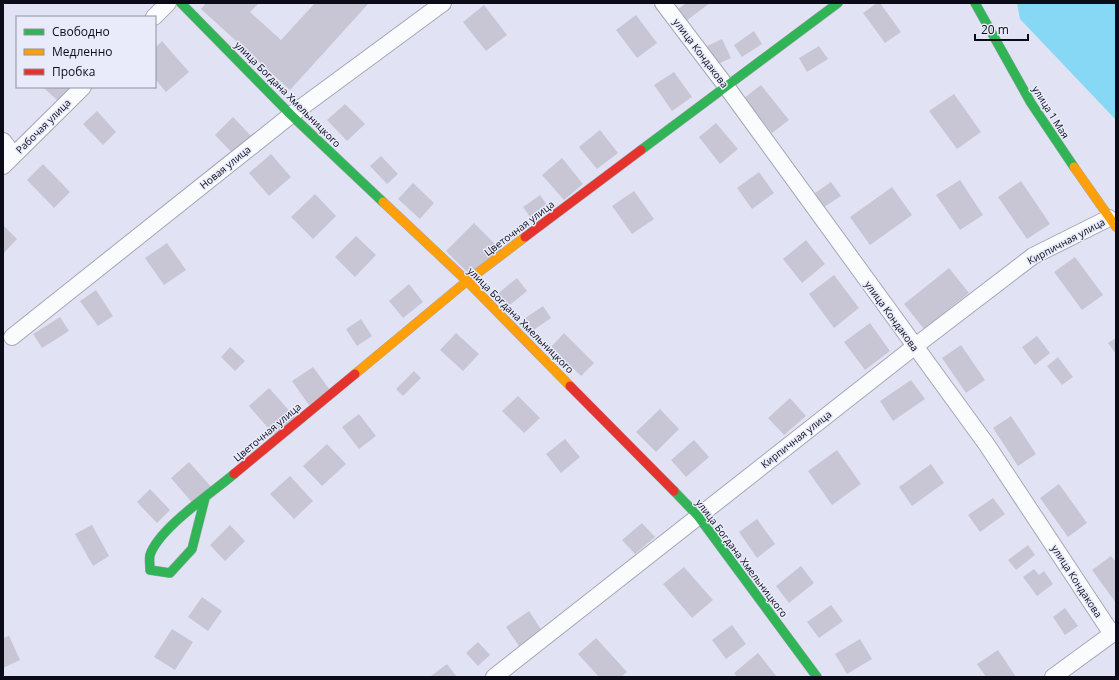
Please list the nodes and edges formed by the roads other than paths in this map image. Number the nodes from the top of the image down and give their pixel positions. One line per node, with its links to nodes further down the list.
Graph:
1 (168, 3): 7 (street)
2 (181, 3): 10 (street, улица Богдана Хмельницкого)
3 (443, 3): 10 (street, Новая улица)
4 (663, 3): 8 (street, улица Кондакова)
5 (838, 3): 8 (street, Цветочная улица)
6 (975, 3): 14 (street, улица 1 Мая)
7 (155, 16)
8 (726, 86): 15 (street, Цветочная улица); 17 (street, улица Кондакова)
9 (82, 88): 12 (street, Рабочая улица)
10 (291, 115): 15 (street, улица Богдана Хмельницкого); 16 (street, Новая улица)
11 (3, 140): 12 (street)
12 (14, 155): 13 (street, Рабочая улица)
13 (3, 166)
14 (1112, 223): 17 (street, Кирпичная улица)
15 (467, 281): 18 (street, Цветочная улица); 19 (street, улица Богдана Хмельницкого)
16 (12, 337)
17 (914, 347): 19 (street, Кирпичная улица); 20 (street, улица Кондакова)
18 (205, 498): 18 (street, Цветочная улица)
19 (698, 516): 21 (street, Кирпичная улица); 22 (street, улица Богдана Хмельницкого)
20 (1114, 632): 23 (street)
21 (494, 677)
22 (817, 677)
23 (1053, 677)

